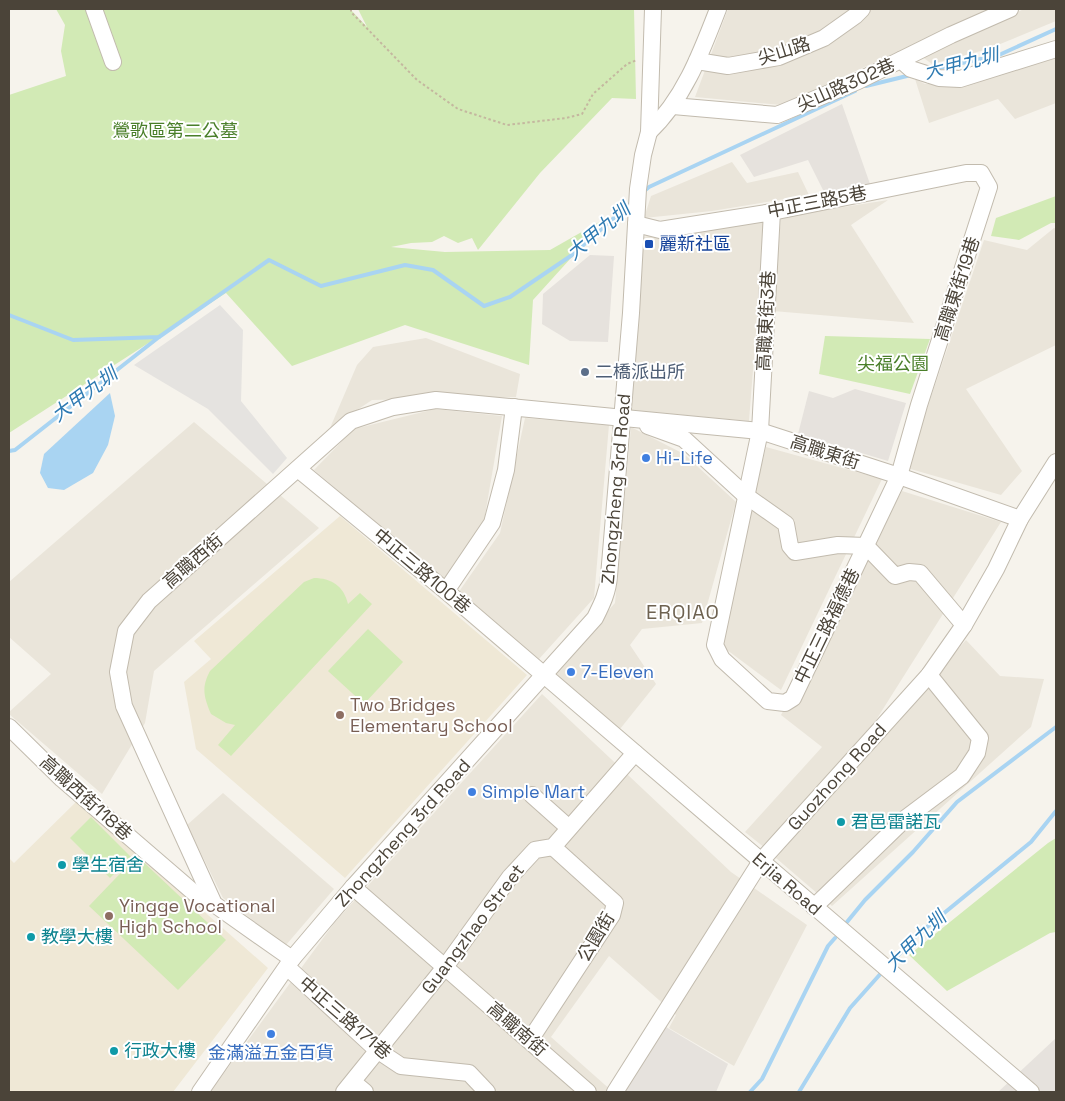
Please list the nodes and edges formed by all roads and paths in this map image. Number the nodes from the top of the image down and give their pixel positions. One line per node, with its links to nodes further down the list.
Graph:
1 (94, 9): 11 (street)
2 (352, 9): 8 (path)
3 (654, 9): 8 (street, Zhongzheng 3rd Road)
4 (718, 9): 10 (street)
5 (1010, 9): 9 (street, 尖山路302巷)
6 (855, 11): 10 (street, 尖山路)
7 (1056, 49): 9 (street)
8 (651, 56): 13 (street, Zhongzheng 3rd Road)
9 (901, 60): 12 (street, 尖山路302巷)
10 (697, 61): 12 (street)
11 (113, 62)
12 (673, 106): 13 (street)
13 (649, 132): 16 (street, Zhongzheng 3rd Road)
14 (989, 187): 15 (street, 中正三路5巷); 22 (street, 高職東街19巷)
15 (772, 212): 16 (street, 中正三路5巷); 19 (street, 高職東街3巷)
16 (636, 224): 18 (street, Zhongzheng 3rd Road)
17 (514, 407): 18 (street, 高職西街); 21 (street, 高職西街); 26 (street)
18 (623, 417): 19 (street, 高職東街); 23 (street, 中正三路福德巷); 28 (street, Zhongzheng 3rd Road)
19 (760, 431): 22 (street, 高職東街); 23 (street, 高職東街3巷)
20 (1056, 462): 24 (street, Guozhong Road)
21 (298, 469): 26 (street, 中正三路100巷); 38 (street, 高職西街)
22 (899, 476): 24 (street, 高職東街); 25 (street, 中正三路福德巷)
23 (745, 495): 25 (street, 中正三路福德巷); 30 (street, 高職東街3巷)
24 (1020, 519): 27 (street, Guozhong Road)
25 (866, 546): 27 (street, 中正三路福德巷); 30 (street, 中正三路福德巷)
26 (446, 591): 28 (street, 中正三路100巷)
27 (964, 625): 29 (street, Guozhong Road)
28 (544, 675): 32 (street, Erjia Road); 37 (street, Zhongzheng 3rd Road)
29 (928, 675): 36 (street, Guozhong Road); 39 (street)
30 (785, 703)
31 (9, 726): 38 (street, 高職西街118巷)
32 (635, 753): 34 (street); 36 (street, Erjia Road)
33 (532, 795): 34 (street)
34 (569, 828): 35 (street)
35 (553, 847): 41 (street, Guangzhao Street); 42 (street, 公園街)
36 (761, 861): 39 (street, Erjia Road); 48 (street, Guozhong Road)
37 (353, 886): 40 (street, Zhongzheng 3rd Road); 41 (street, 高職南街)
38 (214, 904): 40 (street)
39 (814, 907): 49 (street, Erjia Road)
40 (289, 963): 43 (street, 中正三路171巷); 45 (street, Zhongzheng 3rd Road)
41 (445, 967): 42 (street, 高職南街); 43 (street, Guangzhao Street)
42 (530, 1040): 47 (street, 高職南街)
43 (377, 1050): 44 (street, Guangzhao Street); 46 (street, 中正三路171巷)
44 (354, 1089)
45 (200, 1092)
46 (487, 1092)
47 (588, 1092)
48 (615, 1092)
49 (1031, 1092)

